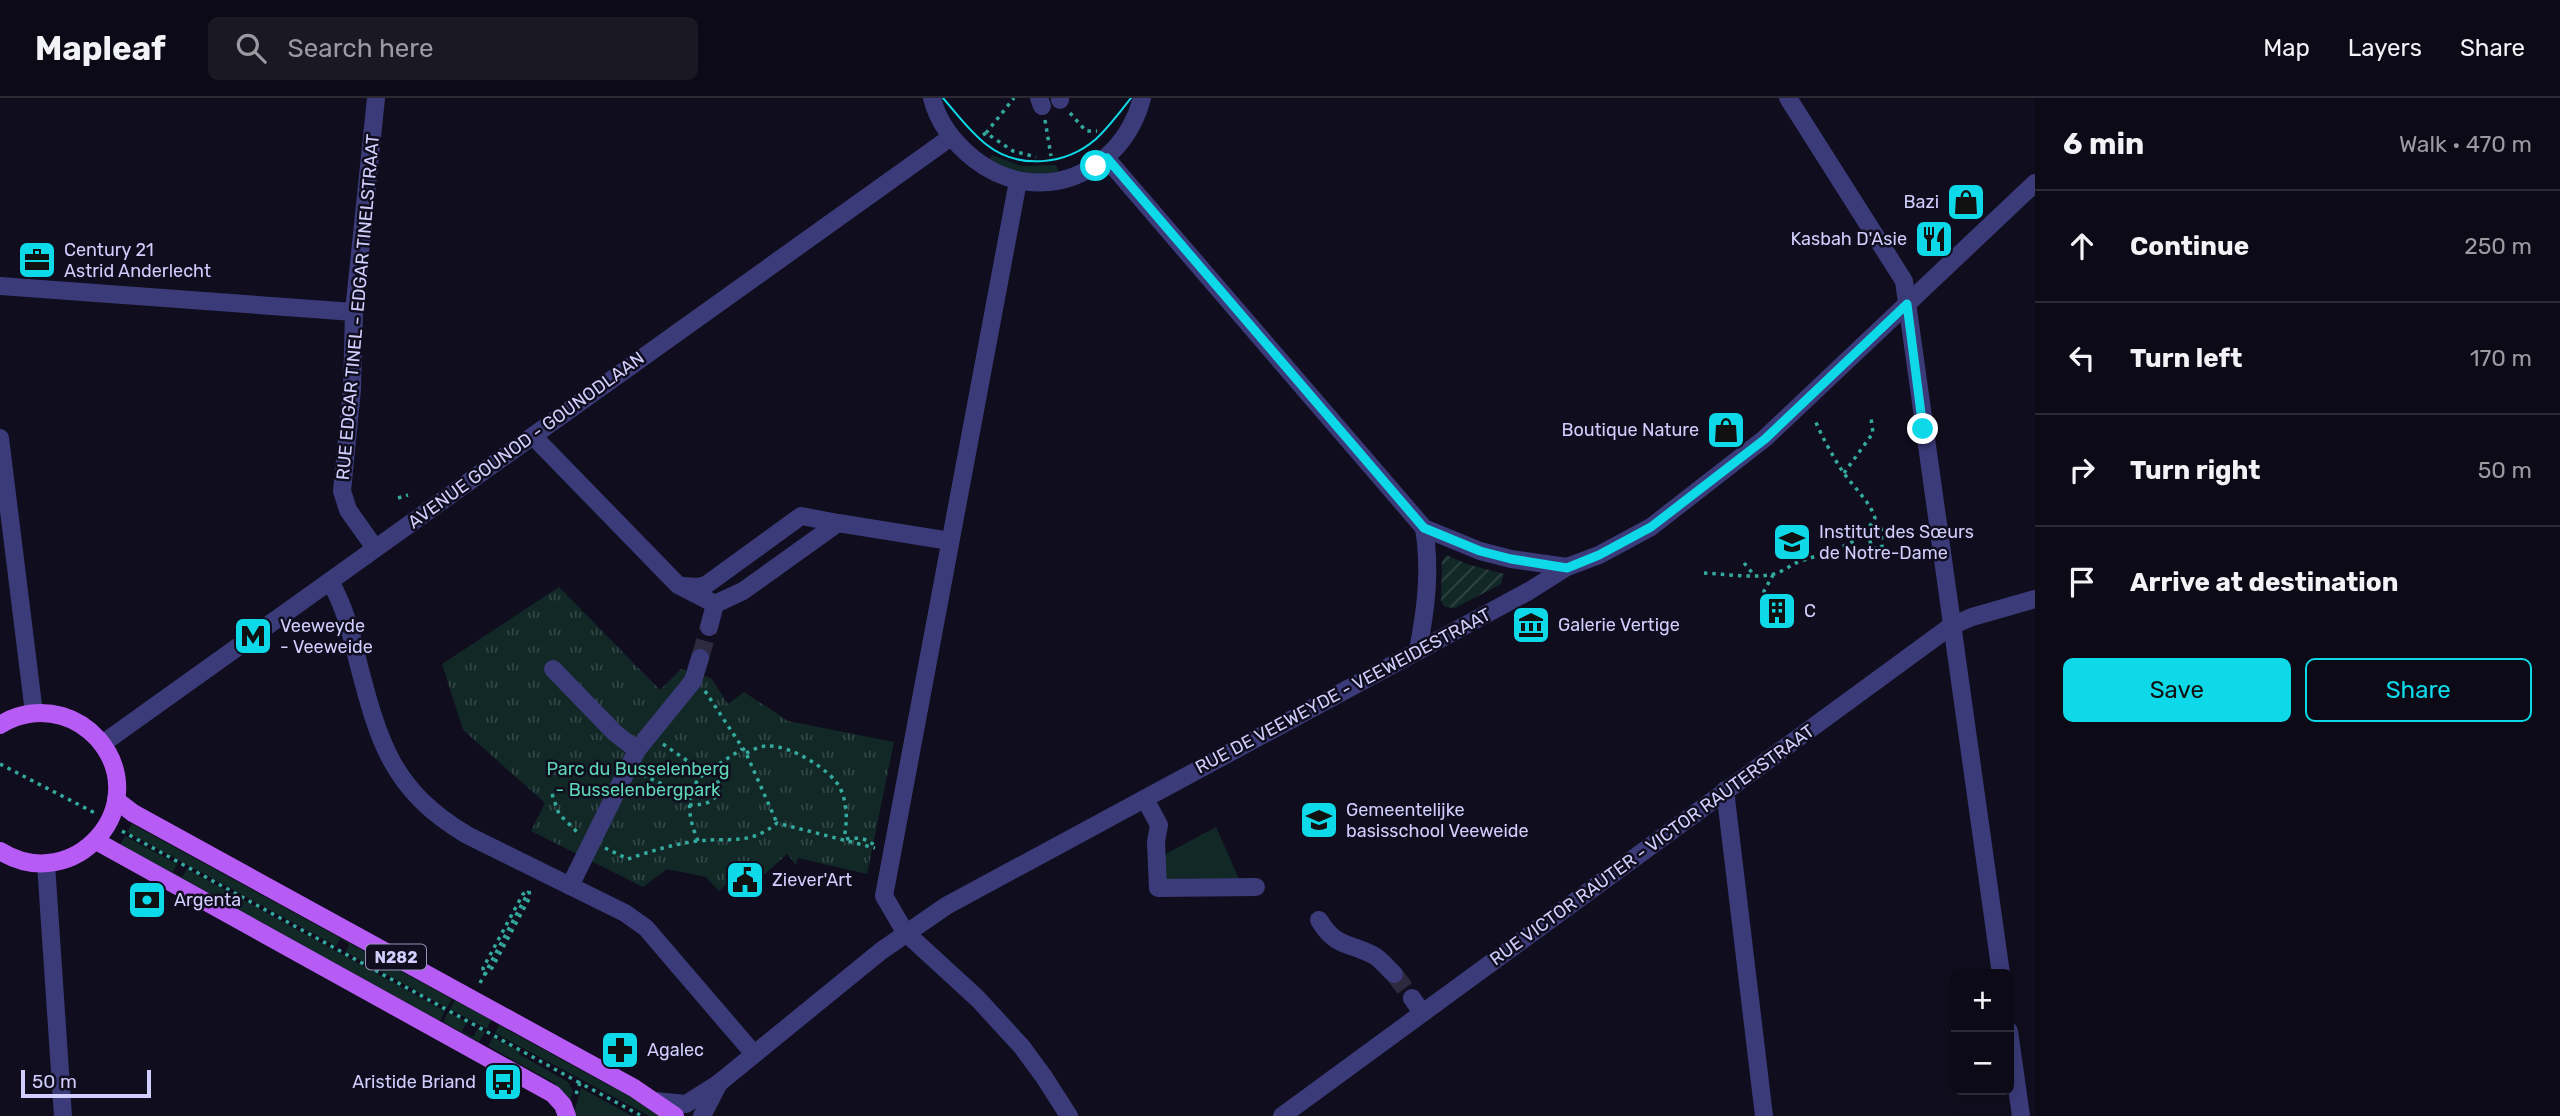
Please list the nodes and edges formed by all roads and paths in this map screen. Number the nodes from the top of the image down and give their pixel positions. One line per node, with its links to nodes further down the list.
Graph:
1 (376, 98): 17 (street, RUE EDGAR TINEL - EDGAR TINELSTRAAT)
2 (932, 98): 9 (street)
3 (1014, 98): 11 (path)
4 (1142, 98): 12 (street)
5 (1788, 98): 16 (street)
6 (1060, 99): 8 (path)
7 (1041, 102): 10 (path)
8 (1097, 131)
9 (951, 137): 13 (street); 20 (street, AVENUE GOUNOD - GOUNODLAAN)
10 (1051, 156)
11 (1036, 157)
12 (1107, 158): 13 (street); 27 (street)
13 (1018, 181): 29 (street)
14 (2035, 183): 16 (street, RUE DE VEEWEYDE - VEEWEIDESTRAAT)
15 (0, 286): 17 (street)
16 (1907, 304): 32 (street, RUE DE VEEWEYDE - VEEWEIDESTRAAT); 41 (street)
17 (354, 312): 30 (street, RUE EDGAR TINEL - EDGAR TINELSTRAAT)
18 (1814, 418): 22 (path)
19 (1871, 418): 22 (path)
20 (533, 436): 30 (street, AVENUE GOUNOD - GOUNODLAAN); 37 (street)
21 (0, 438): 47 (street)
22 (1844, 474): 28 (path)
23 (408, 495): 24 (path)
24 (401, 501)
25 (838, 523): 29 (street); 37 (street); 40 (street)
26 (1881, 526): 28 (path)
27 (1424, 528): 32 (street); 43 (street)
28 (1868, 530): 34 (path)
29 (950, 541): 75 (street)
30 (375, 548): 36 (street, AVENUE GOUNOD - GOUNODLAAN)
31 (1744, 563): 35 (path)
32 (1567, 568): 43 (street, RUE DE VEEWEYDE - VEEWEIDESTRAAT)
33 (1704, 573): 35 (path)
34 (1773, 575): 35 (path); 39 (path)
35 (1755, 576)
36 (330, 581): 50 (street, AVENUE GOUNOD - GOUNODLAAN); 71 (street)
37 (678, 585): 40 (street)
38 (2035, 599): 41 (street, RUE VICTOR RAUTER - VICTOR RAUTERSTRAAT)
39 (1765, 601)
40 (715, 604): 42 (street)
41 (1951, 626): 57 (street, RUE VICTOR RAUTER - VICTOR RAUTERSTRAAT); 76 (street)
42 (709, 627)
43 (1418, 650): 60 (street, RUE DE VEEWEYDE - VEEWEIDESTRAAT)
44 (700, 658): 46 (street)
45 (553, 669): 51 (street)
46 (693, 681): 49 (street); 52 (path)
47 (34, 713): 48 (main road); 50 (main road)
48 (0, 725)
49 (650, 735): 51 (street); 56 (path)
50 (102, 744): 61 (main road)
51 (638, 750): 54 (street)
52 (744, 751): 55 (path); 64 (path); 65 (path)
53 (0, 764): 63 (path)
54 (629, 768): 59 (path); 68 (street)
55 (711, 770): 56 (path); 62 (path)
56 (705, 773): 59 (path)
57 (1725, 790): 81 (street, RUE VICTOR RAUTER - VICTOR RAUTERSTRAAT); 97 (street)
58 (552, 794): 68 (path)
59 (689, 797): 62 (path)
60 (1144, 799): 72 (street); 75 (street, RUE DE VEEWEYDE - VEEWEIDESTRAAT)
61 (116, 800): 63 (main road); 89 (main road, N282)
62 (689, 805): 67 (path)
63 (109, 822): 66 (main road); 84 (path)
64 (777, 823): 65 (path); 67 (path)
65 (844, 839): 65 (path)
66 (96, 841): 70 (main road); 90 (main road, N282)
67 (698, 841): 68 (path)
68 (593, 842): 71 (street)
69 (0, 851): 70 (main road)
70 (46, 864): 91 (street)
71 (570, 886): 86 (street)
72 (1256, 887)
73 (527, 895): 78 (path)
74 (1319, 920): 77 (street)
75 (905, 932): 86 (street, RUE DE VEEWEYDE - VEEWEIDESTRAAT); 95 (street)
76 (2000, 969)
77 (1394, 974)
78 (484, 975): 78 (path); 79 (path)
79 (478, 987)
80 (1412, 998): 81 (street)
81 (1422, 1013): 96 (street, RUE VICTOR RAUTER - VICTOR RAUTERSTRAAT)
82 (496, 1023): 84 (path)
83 (2009, 1032): 98 (street)
84 (490, 1034): 85 (path); 87 (path)
85 (484, 1044)
86 (754, 1054): 88 (street, RUE DE VEEWEYDE - VEEWEIDESTRAAT)
87 (580, 1083): 90 (path); 92 (path)
88 (719, 1083): 89 (street, RUE DE VEEWEYDE - VEEWEIDESTRAAT); 94 (street, RUE DE VEEWEYDE - VEEWEIDESTRAAT)
89 (655, 1101): 93 (main road, N282)
90 (570, 1111)
91 (63, 1116)
92 (642, 1116)
93 (674, 1116)
94 (702, 1116)
95 (1069, 1116)
96 (1282, 1116)
97 (1764, 1116)
98 (2021, 1116)

